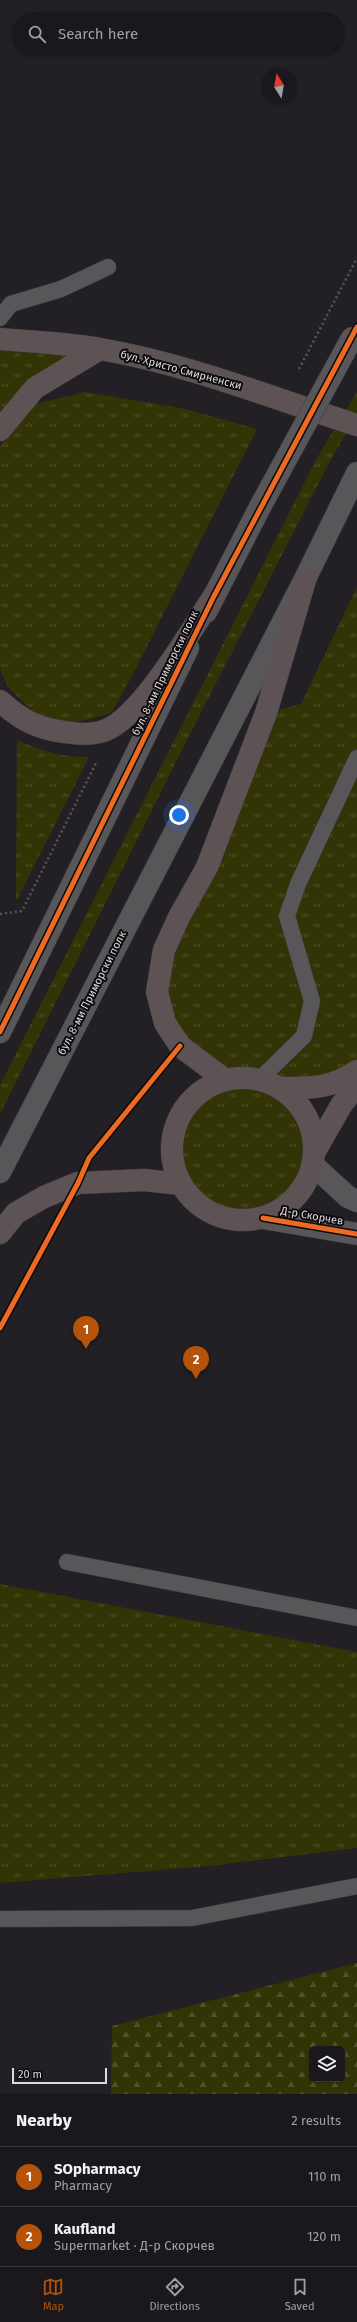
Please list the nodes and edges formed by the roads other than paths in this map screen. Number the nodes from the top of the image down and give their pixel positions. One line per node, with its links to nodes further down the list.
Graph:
1 (108, 267): 2 (lane)
2 (0, 318)
3 (354, 333): 10 (main road, бул. 8-ми Приморски полк, bridge)
4 (0, 339): 5 (main road, бул. Христо Смирненски)
5 (100, 349): 6 (main road, бул. Христо Смирненски); 7 (main road)
6 (357, 425)
7 (0, 430)
8 (357, 473): 9 (main road, бул. 8-ми Приморски полк)
9 (306, 577): 15 (main road); 20 (main road, бул. 8-ми Приморски полк)
10 (214, 596): 11 (main road); 13 (main road, бул. 8-ми Приморски полк)
11 (0, 701)
12 (357, 758): 16 (lane)
13 (0, 1032)
14 (357, 1071): 18 (main road)
15 (224, 1079): 16 (main road); 21 (main road)
16 (259, 1080): 18 (main road)
17 (357, 1085): 19 (main road)
18 (280, 1088): 19 (main road)
19 (314, 1158): 22 (main road); 23 (main road)
20 (0, 1172)
21 (181, 1184): 23 (main road); 24 (main road)
22 (357, 1201)
23 (263, 1218): 25 (main road, Д-р Скорчев)
24 (0, 1233)
25 (357, 1234)
26 (67, 1562): 27 (lane)
27 (357, 1618)
28 (357, 1886): 29 (lane)
29 (0, 1919)

